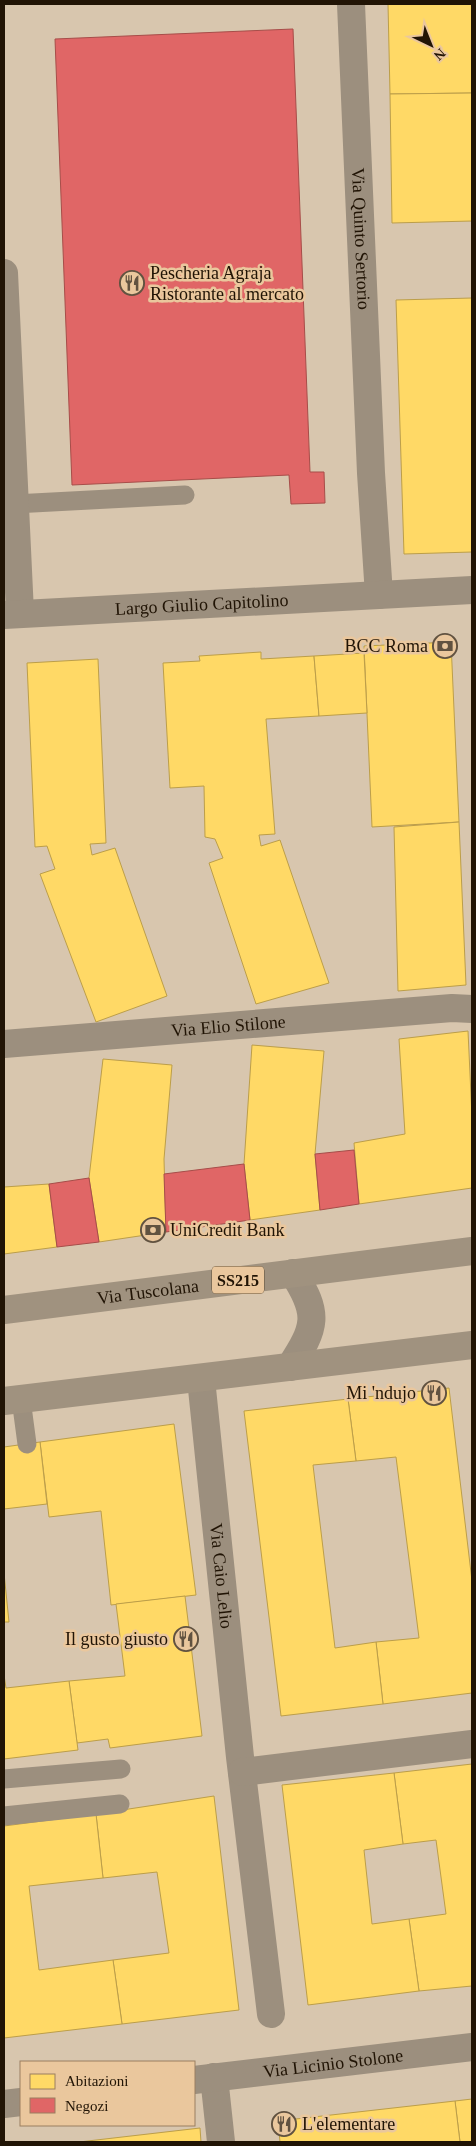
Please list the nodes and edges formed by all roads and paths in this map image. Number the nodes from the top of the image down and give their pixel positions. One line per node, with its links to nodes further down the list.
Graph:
1 (351, 4): 6 (street, Via Quinto Sertorio)
2 (4, 272): 4 (street, Largo Giulio Capitolino)
3 (185, 495): 4 (lane)
4 (13, 499): 7 (street, Largo Giulio Capitolino)
5 (472, 590): 6 (street, Largo Giulio Capitolino)
6 (379, 595): 7 (street, Largo Giulio Capitolino)
7 (12, 614)
8 (462, 1008): 9 (street, Via Elio Stilone)
9 (4, 1044)
10 (472, 1251): 11 (main road, Via Tuscolana / SS215)
11 (293, 1274): 12 (main road, Via Tuscolana / SS215); 14 (street)
12 (4, 1310)
13 (472, 1344): 14 (main road)
14 (290, 1367): 15 (main road)
15 (201, 1379): 16 (main road); 20 (street, Via Caio Lelio)
16 (13, 1400): 17 (lane)
17 (27, 1444)
18 (472, 1744): 20 (street)
19 (121, 1769): 21 (lane)
20 (242, 1772): 24 (street, Via Caio Lelio)
21 (4, 1779)
22 (120, 1804): 23 (lane)
23 (4, 1816)
24 (271, 2014)
25 (472, 2047): 26 (street, Via Licinio Stolone)
26 (204, 2079): 29 (street)
27 (20, 2102): 28 (street)
28 (4, 2104)
29 (221, 2142)

